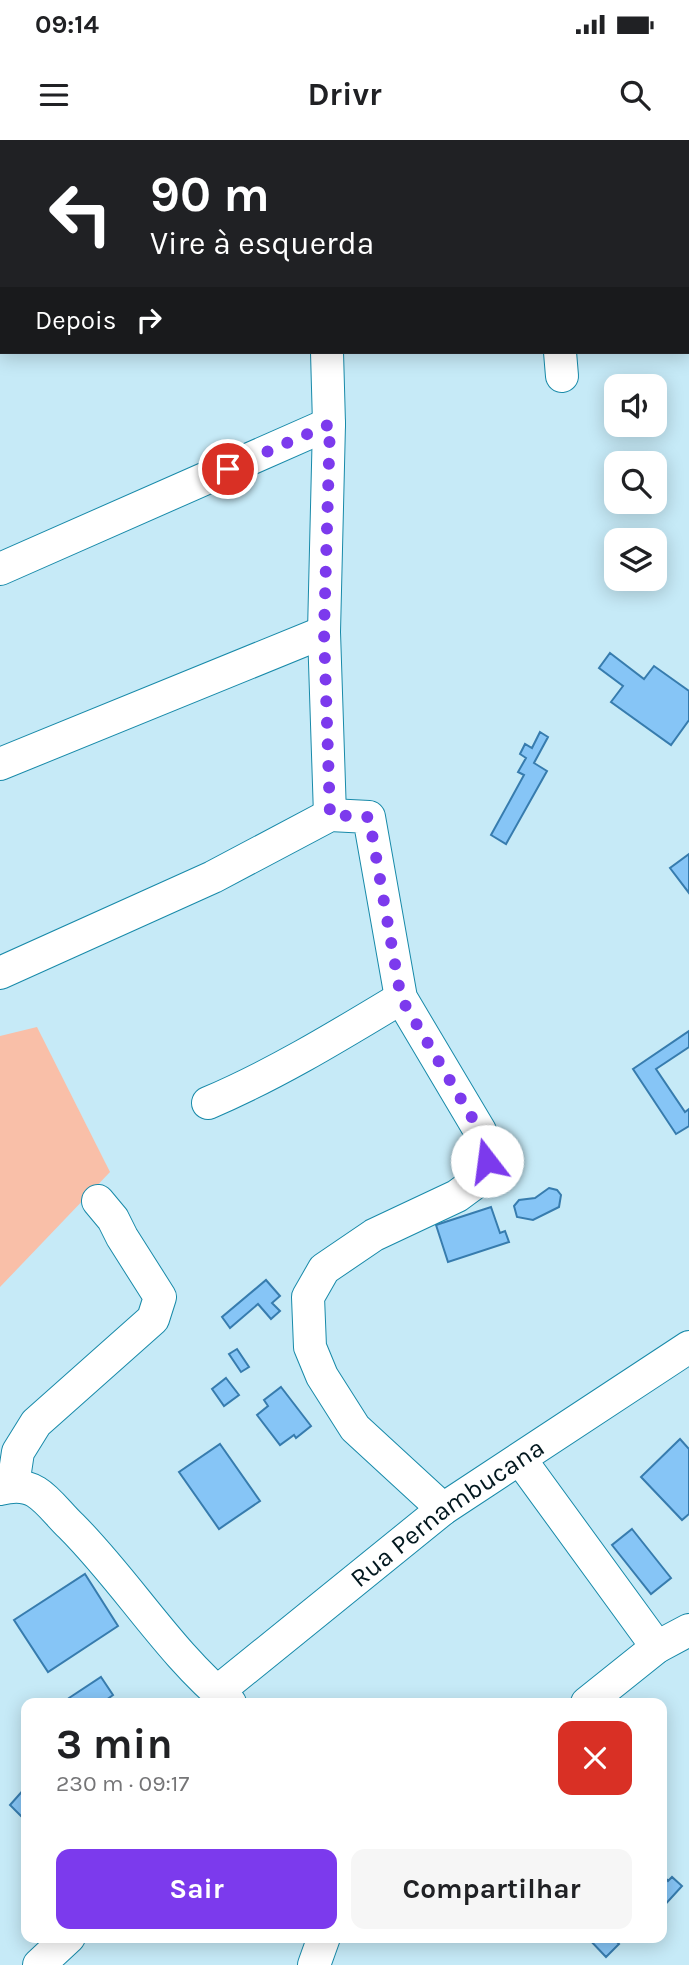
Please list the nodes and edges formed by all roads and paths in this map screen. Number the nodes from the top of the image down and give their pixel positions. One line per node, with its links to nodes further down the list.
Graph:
1 (327, 354): 2 (street)
2 (330, 424): 3 (street); 4 (street)
3 (0, 569)
4 (324, 632): 5 (street); 6 (street)
5 (0, 764)
6 (330, 815): 7 (street); 8 (street)
7 (0, 973)
8 (401, 998): 9 (street); 14 (street)
9 (208, 1103)
10 (97, 1201): 13 (street)
11 (689, 1348): 12 (street, Rua Pernambucana)
12 (520, 1459): 14 (street, Rua Pernambucana); 16 (street)
13 (6, 1487): 17 (street)
14 (443, 1509): 17 (street, Rua Pernambucana)
15 (689, 1630): 16 (street)
16 (657, 1647): 18 (street)
17 (223, 1697)
18 (593, 1698)
19 (63, 1943): 21 (street)
20 (322, 1943): 22 (street)
21 (39, 1965)
22 (314, 1965)

